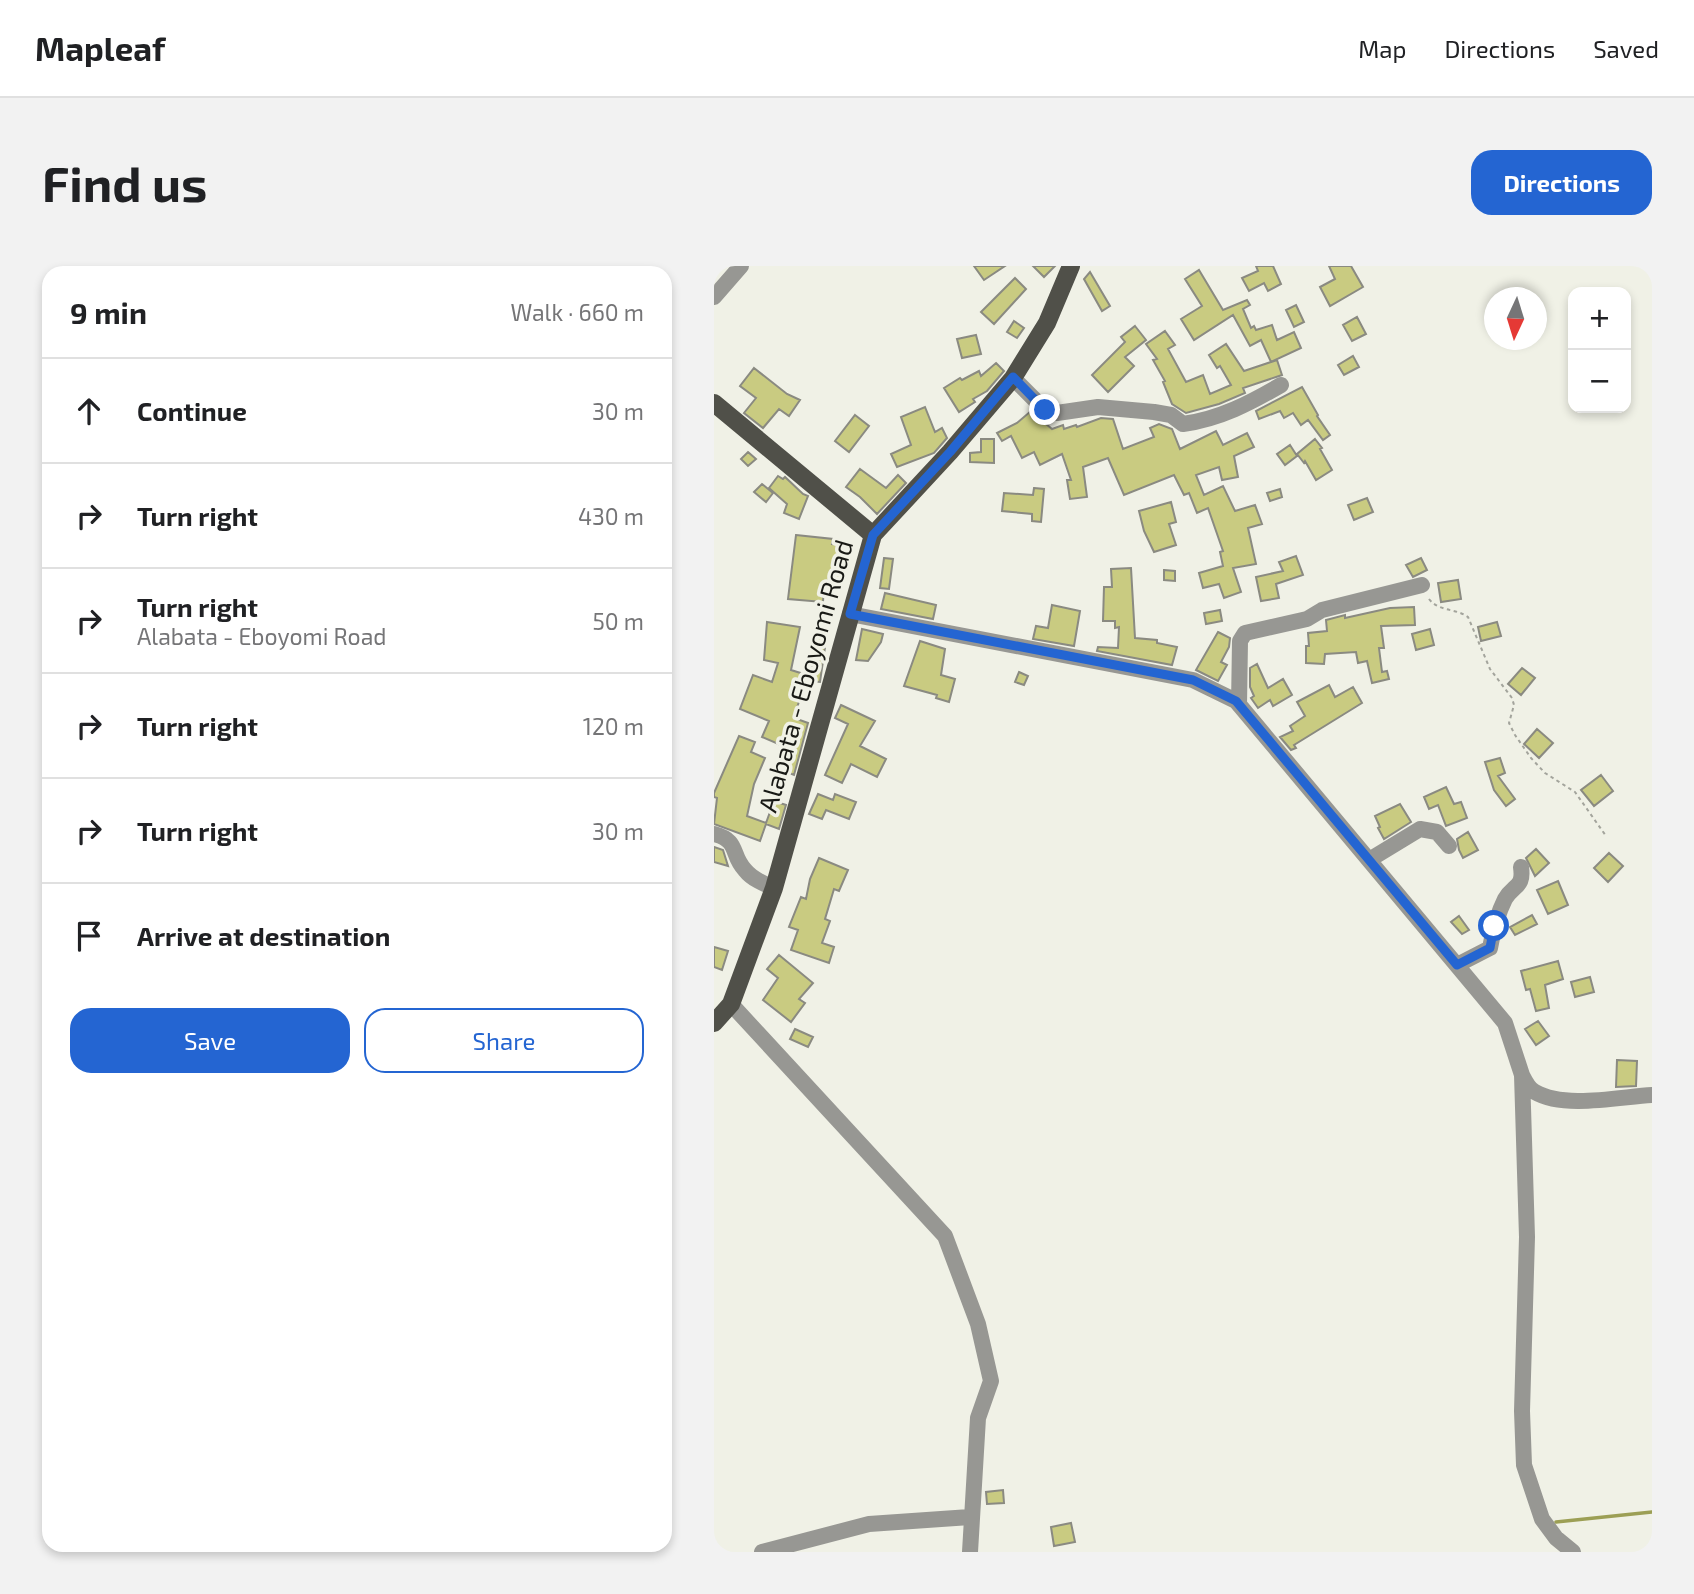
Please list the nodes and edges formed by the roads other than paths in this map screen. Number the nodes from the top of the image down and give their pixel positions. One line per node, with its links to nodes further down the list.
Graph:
1 (741, 266): 3 (street)
2 (1071, 266): 4 (main road)
3 (714, 297)
4 (1013, 377): 5 (street); 7 (main road)
5 (1281, 385)
6 (714, 403): 7 (main road, Alabata - Eboyomi Road)
7 (873, 535): 9 (main road, Alabata - Eboyomi Road)
8 (1422, 585): 10 (street)
9 (850, 614): 10 (street); 15 (main road, Alabata - Eboyomi Road)
10 (1239, 705): 13 (street)
11 (714, 834): 15 (street)
12 (1449, 846): 13 (street)
13 (1369, 860): 16 (street)
14 (1521, 867): 16 (street)
15 (774, 888): 17 (main road, Alabata - Eboyomi Road)
16 (1457, 965): 19 (street)
17 (731, 1004): 18 (main road, Alabata - Eboyomi Road); 21 (street)
18 (714, 1023)
19 (1521, 1075): 20 (street); 24 (street)
20 (1652, 1095)
21 (971, 1517): 22 (street); 23 (street)
22 (762, 1552)
23 (970, 1552)
24 (1573, 1552)

